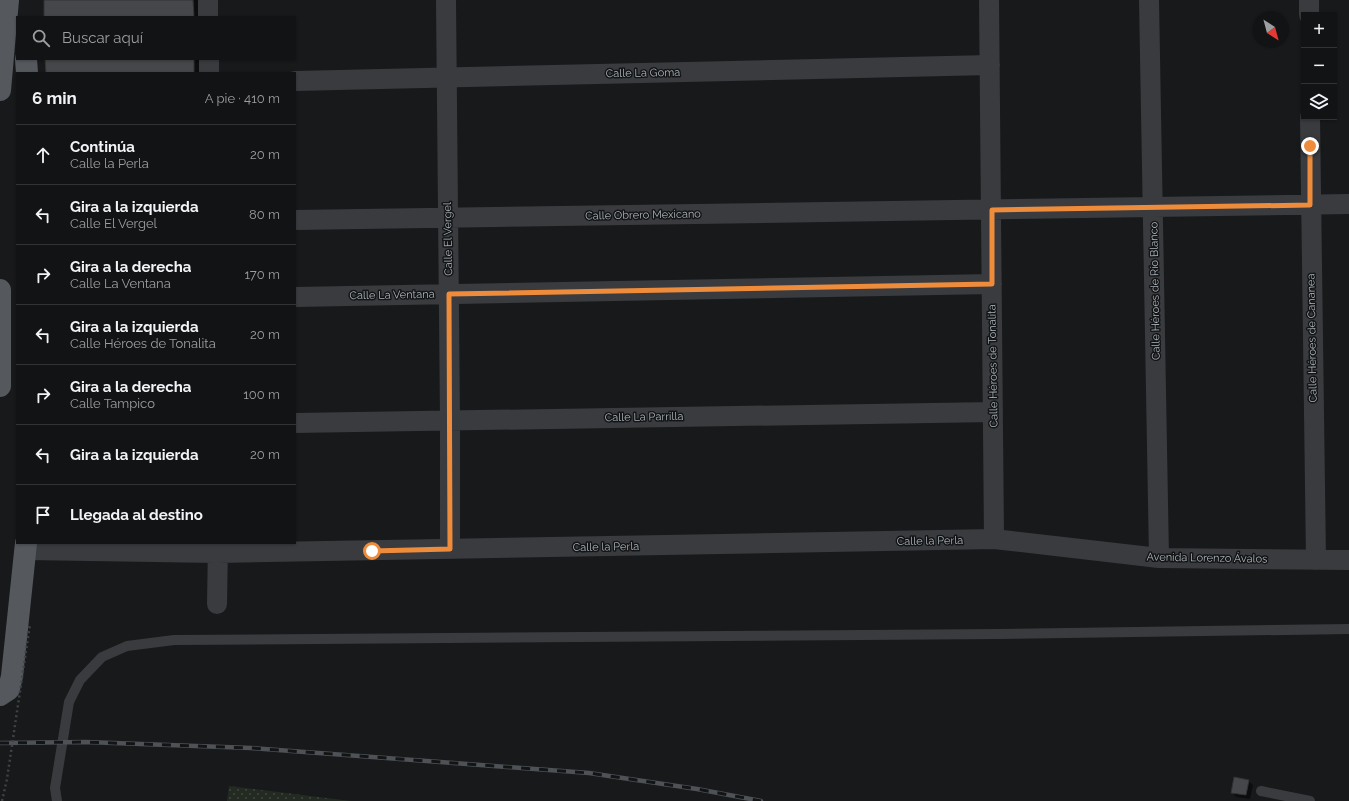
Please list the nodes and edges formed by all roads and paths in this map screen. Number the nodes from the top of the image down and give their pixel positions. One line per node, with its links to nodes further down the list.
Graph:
1 (8, 0): 18 (main road)
2 (20, 0): 9 (main road)
3 (208, 0): 10 (street)
4 (446, 0): 16 (street, Calle El Vergel)
5 (989, 0): 13 (street, Calle Héroes de Tonalita)
6 (1149, 0): 22 (street, Calle Héroes de Río Blanco)
7 (1309, 0): 8 (street)
8 (1310, 12)
9 (22, 16)
10 (208, 16)
11 (26, 60): 14 (main road)
12 (209, 60): 15 (street)
13 (990, 65): 16 (street, Calle La Goma); 23 (street, Calle Héroes de Tonalita)
14 (27, 72)
15 (209, 72)
16 (446, 78): 17 (street, Calle La Goma); 24 (street, Calle El Vergel)
17 (296, 81)
18 (0, 90)
19 (1310, 120): 21 (street, Calle Héroes de Cananea)
20 (1349, 204): 21 (street, Calle Obrero Mexicano)
21 (1310, 205): 22 (street, Calle Obrero Mexicano); 39 (street, Calle Héroes de Cananea)
22 (1153, 208): 23 (street, Calle Obrero Mexicano); 38 (street, Calle Héroes de Río Blanco)
23 (992, 210): 24 (street, Calle Obrero Mexicano); 26 (street, Calle Héroes de Tonalita)
24 (448, 218): 25 (street, Calle Obrero Mexicano); 28 (street, Calle El Vergel)
25 (296, 220)
26 (992, 284): 28 (street, Calle La Ventana); 31 (street, Calle Héroes de Tonalita)
27 (0, 290): 30 (main road)
28 (449, 294): 29 (street, Calle La Ventana); 32 (street, Calle El Vergel)
29 (296, 297)
30 (0, 386)
31 (994, 412): 32 (street, Calle La Parrilla); 34 (street, Calle Héroes de Tonalita)
32 (450, 420): 33 (street, Calle La Parrilla); 37 (street, Calle El Vergel)
33 (296, 423)
34 (994, 539): 37 (street, Calle la Perla); 38 (street, Avenida Lorenzo Ávalos)
35 (26, 547): 36 (street); 44 (main road)
36 (217, 548): 37 (street, Calle la Perla); 41 (street)
37 (450, 549)
38 (1159, 558): 39 (street, Avenida Lorenzo Ávalos)
39 (1316, 560): 40 (street, Avenida Lorenzo Ávalos)
40 (1349, 560)
41 (217, 604)
42 (30, 624): 46 (path, bridge)
43 (1349, 629): 47 (lane)
44 (0, 695)
45 (1261, 791): 48 (lane)
46 (2, 801)
47 (57, 801)
48 (1310, 801)

